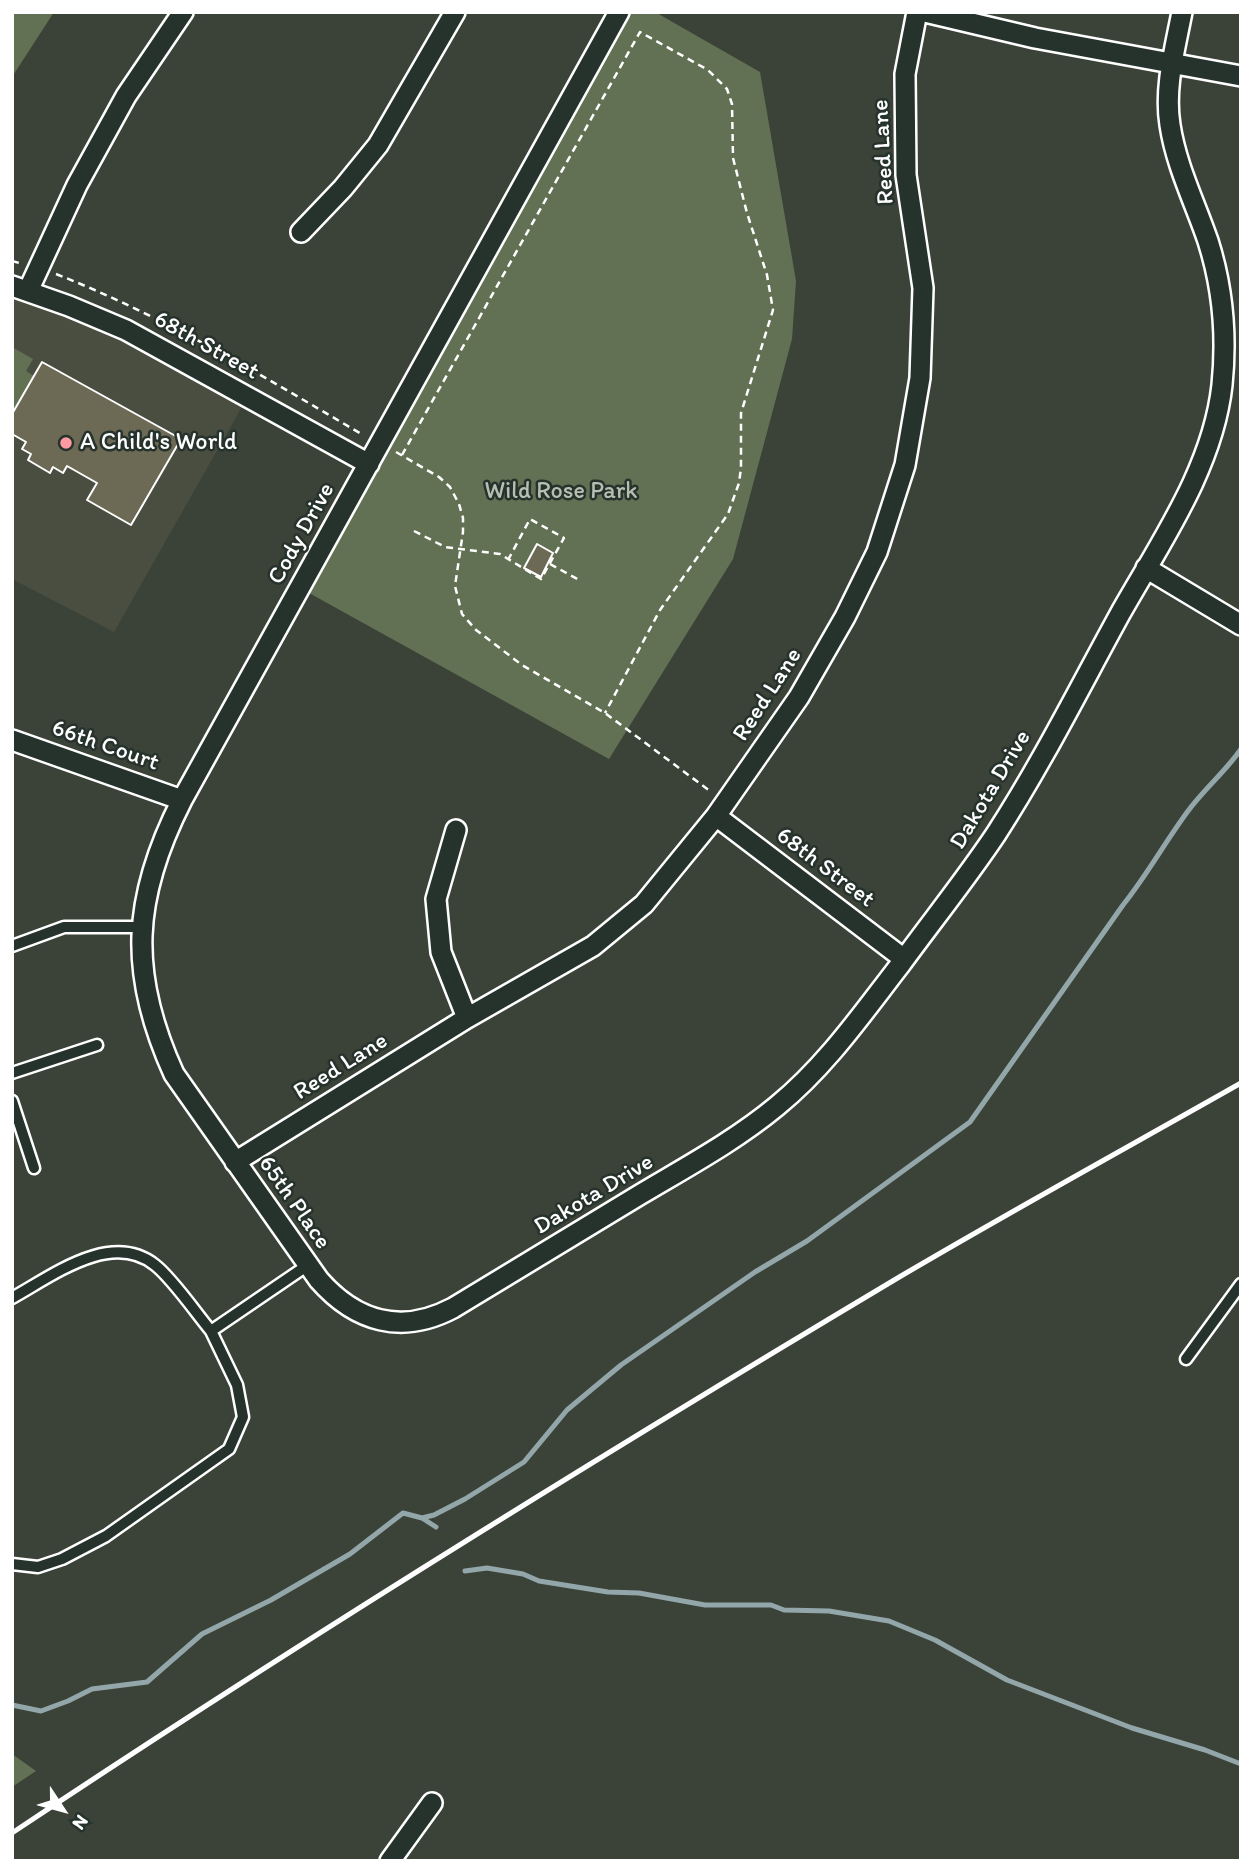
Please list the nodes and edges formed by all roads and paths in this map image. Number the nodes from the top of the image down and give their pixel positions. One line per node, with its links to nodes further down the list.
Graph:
1 (183, 12): 11 (street)
2 (455, 12): 9 (street)
3 (619, 12): 13 (street, Cody Drive)
4 (917, 12): 27 (street, Reed Lane)
5 (925, 12): 7 (street)
6 (1182, 12): 7 (street, Dakota Drive)
7 (1173, 63): 8 (street); 20 (street, Dakota Drive)
8 (1241, 76)
9 (301, 232)
10 (12, 261): 11 (path)
11 (39, 268): 12 (street); 13 (path)
12 (20, 289): 15 (street, 68th Street)
13 (380, 444): 14 (path); 15 (street, Cody Drive)
14 (402, 455): 17 (path); 23 (path)
15 (369, 464): 26 (street, Cody Drive)
16 (414, 531): 17 (path)
17 (459, 550): 18 (path); 23 (path)
18 (508, 560): 19 (path); 19 (path)
19 (550, 564): 21 (path)
20 (1146, 568): 22 (street); 31 (street, Dakota Drive)
21 (581, 581)
22 (1241, 625)
23 (605, 713): 25 (path)
24 (12, 740): 26 (street, 66th Court)
25 (714, 794)
26 (182, 800): 29 (street, Cody Drive)
27 (716, 816): 31 (street, 68th Street); 32 (street, Reed Lane)
28 (456, 830): 32 (street)
29 (141, 927): 30 (lane); 36 (street, Cody Drive)
30 (12, 947)
31 (904, 959): 42 (street, Dakota Drive)
32 (467, 1018): 37 (street, Reed Lane)
33 (97, 1045): 34 (lane)
34 (12, 1073)
35 (12, 1101): 38 (lane)
36 (192, 1101): 37 (street, 65th Place)
37 (234, 1162): 39 (street, 65th Place)
38 (34, 1168)
39 (308, 1265): 42 (street, 65th Place); 43 (lane)
40 (1240, 1288): 44 (lane)
41 (12, 1298): 43 (lane)
42 (371, 1318)
43 (211, 1331): 45 (lane)
44 (1186, 1359)
45 (12, 1564)
46 (432, 1803): 47 (street)
47 (390, 1861)

